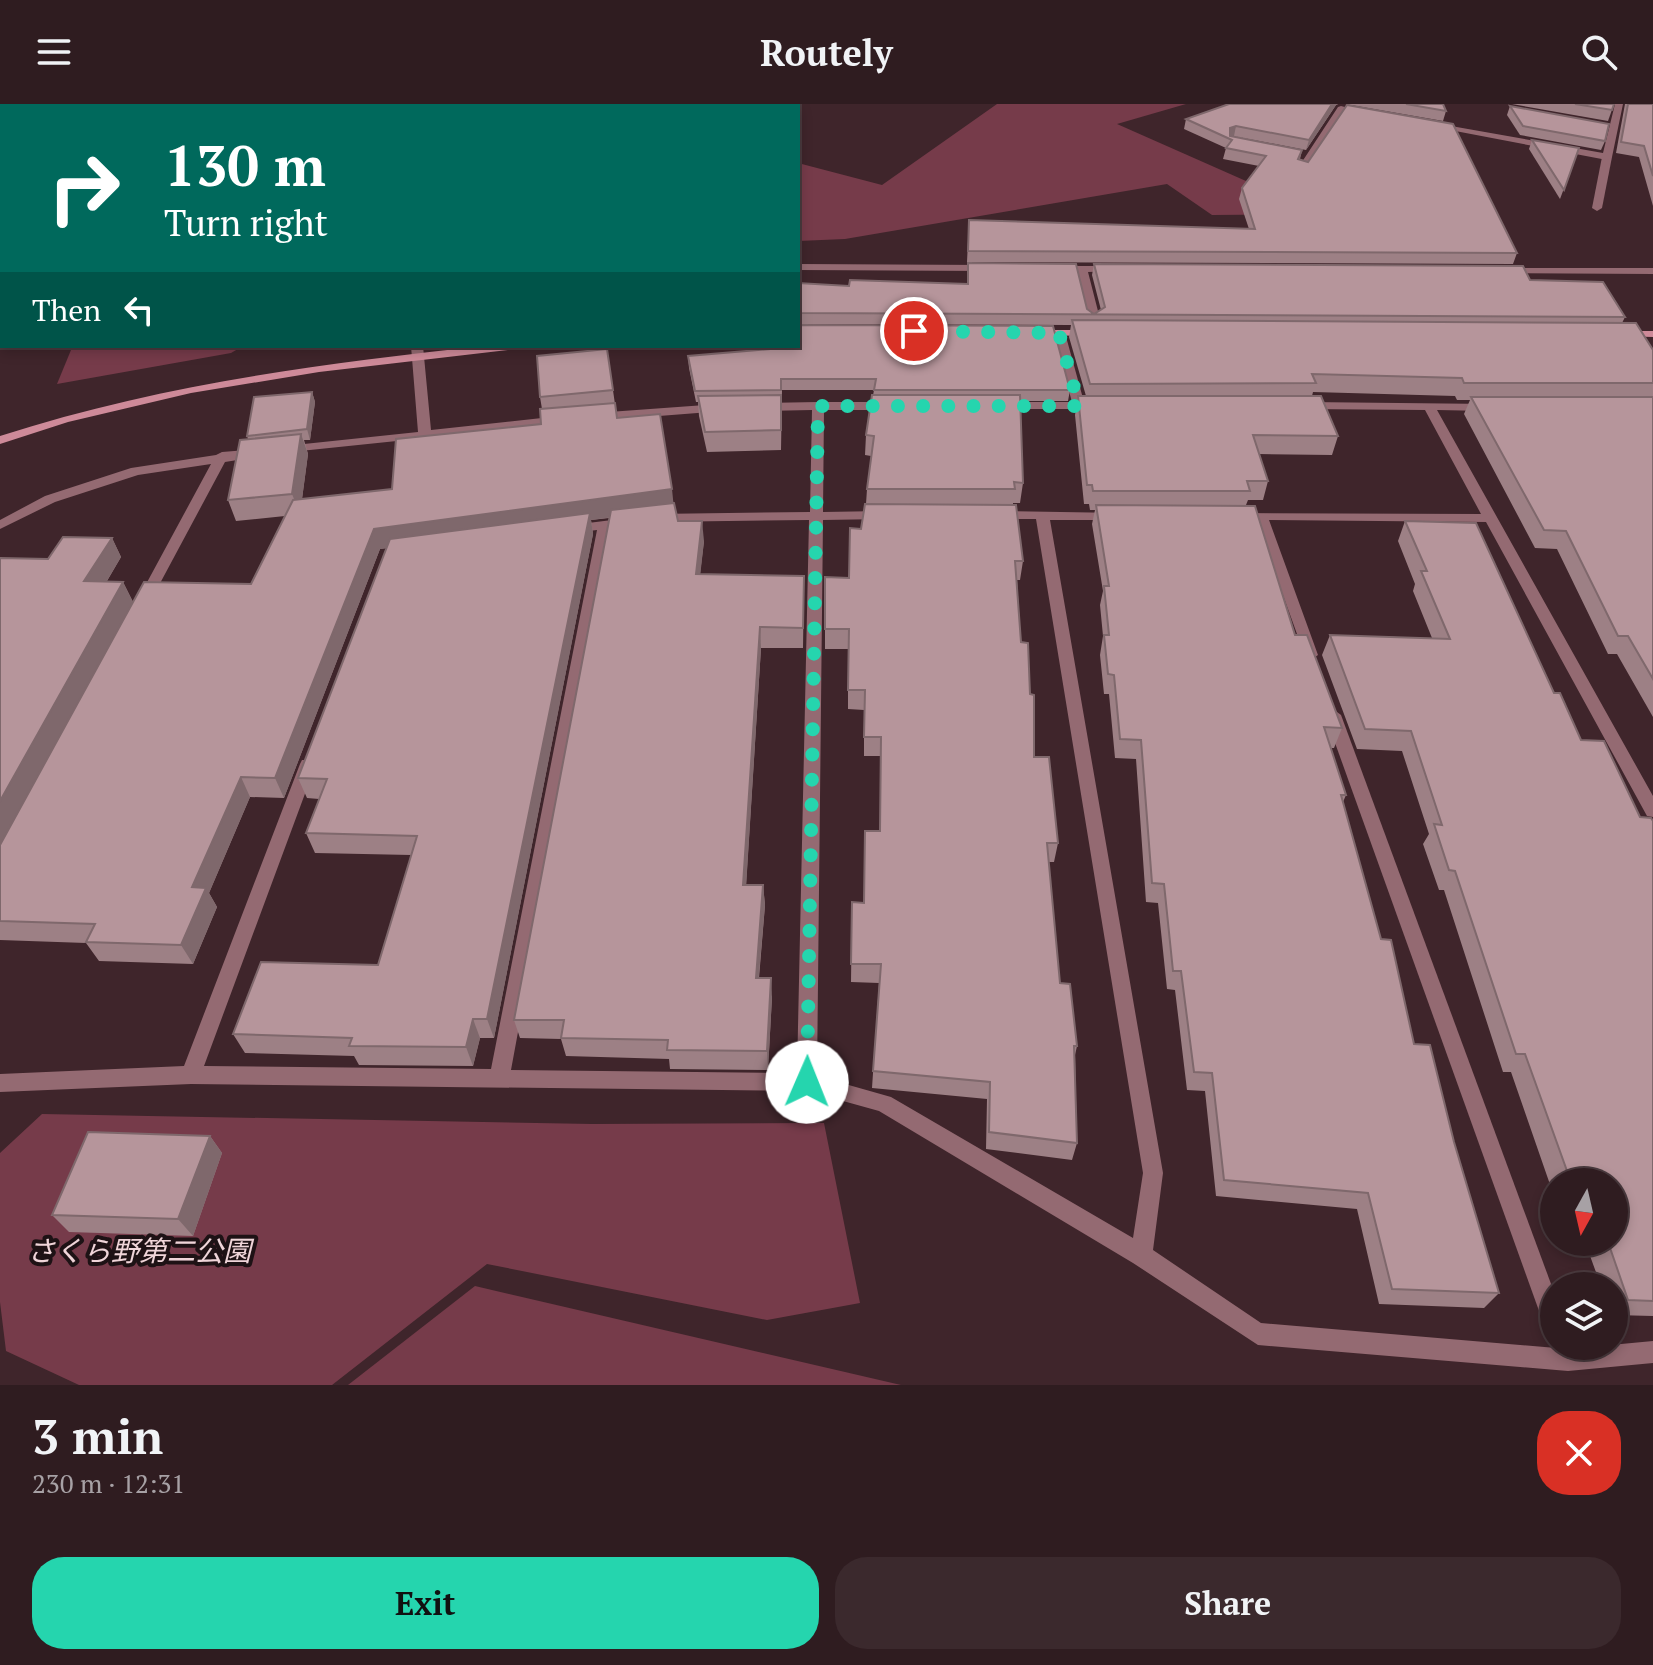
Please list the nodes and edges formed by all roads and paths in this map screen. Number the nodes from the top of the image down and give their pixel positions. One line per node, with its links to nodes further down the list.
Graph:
1 (1619, 104): 5 (street)
2 (1372, 114): 7 (street)
3 (1419, 123): 8 (street)
4 (1598, 125): 5 (street)
5 (1613, 128): 8 (street)
6 (1295, 154): 7 (street)
7 (1310, 157): 9 (street)
8 (1607, 157): 10 (street)
9 (1303, 168)
10 (1597, 208)
11 (800, 267): 12 (street)
12 (1003, 268)
13 (1050, 269): 14 (street)
14 (1082, 269): 15 (street); 18 (street)
15 (1129, 269)
16 (1496, 271): 17 (street)
17 (1653, 271)
18 (1094, 319)
19 (1028, 333): 20 (street)
20 (1059, 333): 21 (street); 29 (street)
21 (1106, 333)
22 (1606, 334): 23 (street)
23 (1653, 334)
24 (477, 348): 25 (street)
25 (418, 351): 36 (street); 37 (street)
26 (818, 406): 27 (street); 33 (street); 39 (street)
27 (910, 406)
28 (987, 406): 29 (street)
29 (1079, 406): 30 (street)
30 (1111, 406)
31 (1286, 406): 34 (street)
32 (739, 407): 36 (street)
33 (755, 407)
34 (1429, 407): 35 (street); 46 (street)
35 (1507, 407)
36 (425, 435): 38 (street)
37 (0, 440)
38 (222, 456): 47 (street); 50 (street)
39 (817, 514): 40 (street); 48 (street); 57 (street)
40 (907, 515)
41 (982, 515): 42 (street)
42 (1042, 515): 43 (street); 59 (street)
43 (1136, 516)
44 (1229, 516): 45 (street)
45 (1261, 516): 46 (street); 51 (street)
46 (1490, 518): 54 (street)
47 (0, 525)
48 (605, 525): 49 (street); 56 (street)
49 (558, 531)
50 (140, 607)
51 (1315, 666)
52 (1326, 695): 60 (street)
53 (315, 747): 55 (street)
54 (1653, 811)
55 (191, 1075): 56 (street); 58 (street)
56 (499, 1079): 57 (street)
57 (807, 1082): 59 (street)
58 (0, 1083)
59 (1141, 1255): 61 (street)
60 (1540, 1284)
61 (1540, 1351)
62 (1628, 1352): 63 (street)
63 (1653, 1352)

